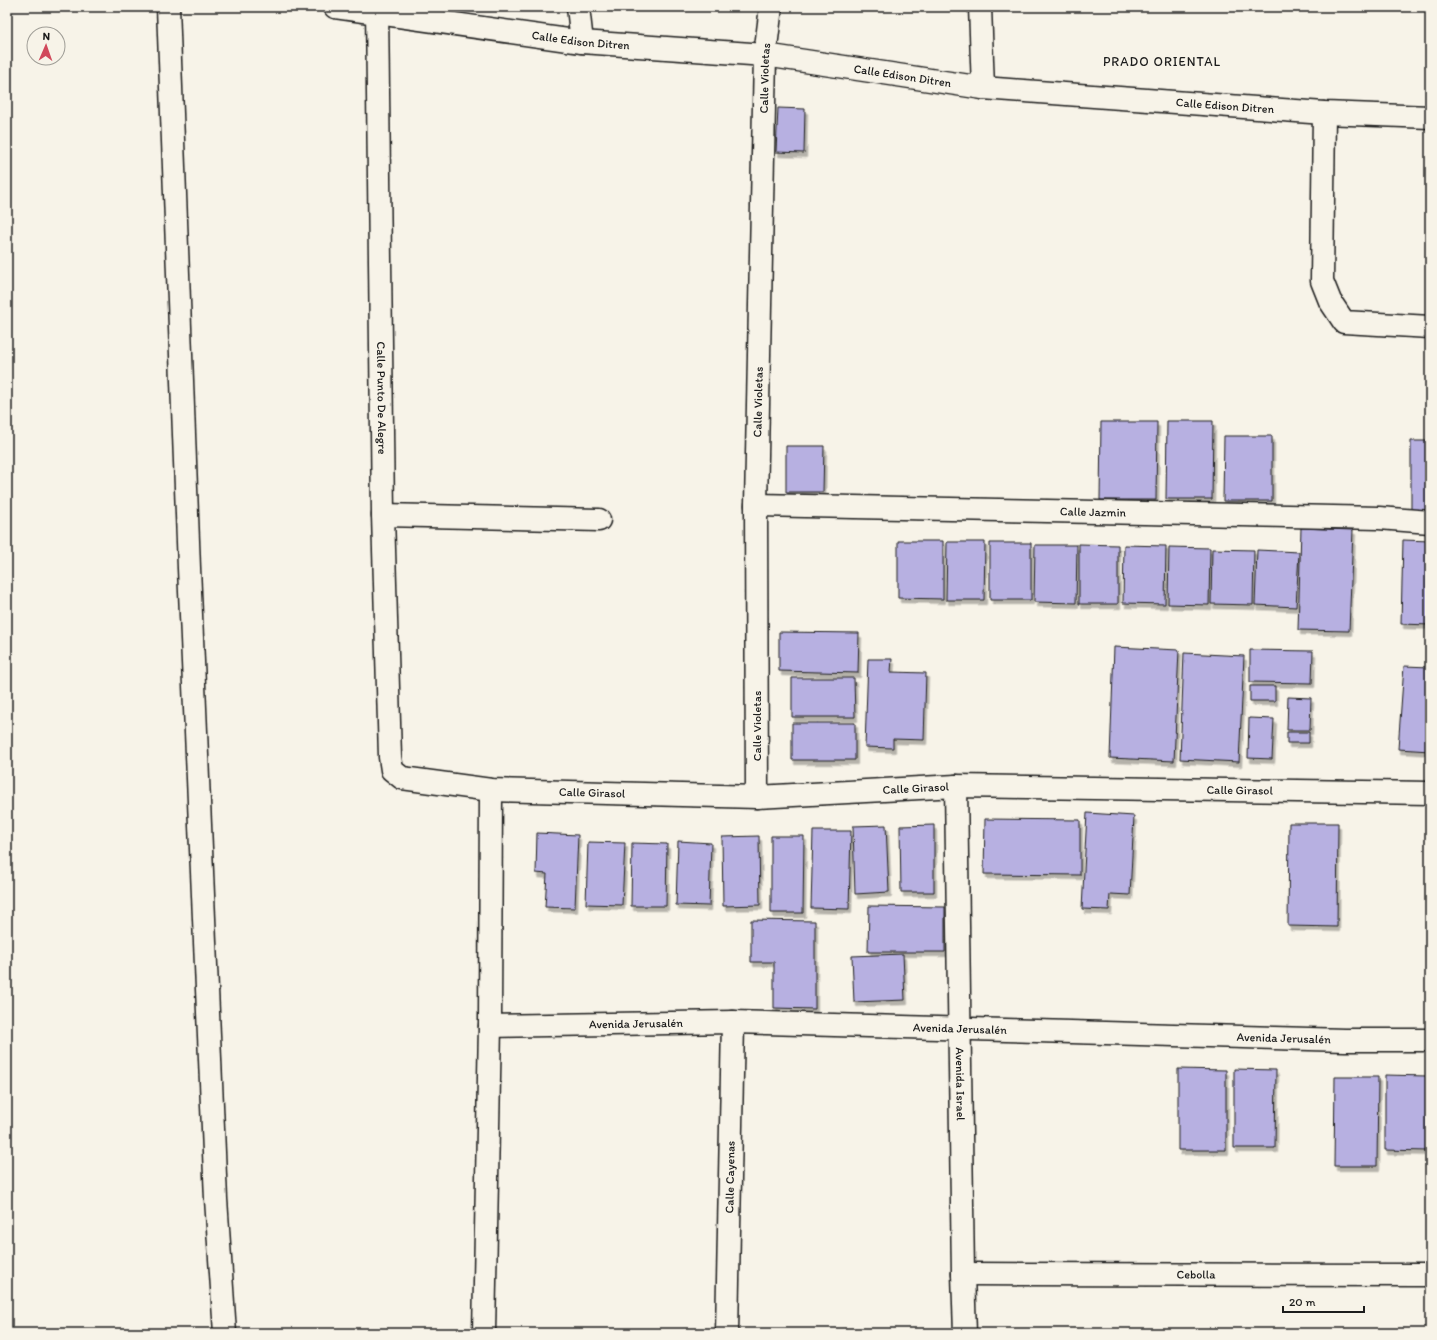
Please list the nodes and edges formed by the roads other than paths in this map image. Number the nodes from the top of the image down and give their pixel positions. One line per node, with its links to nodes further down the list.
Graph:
1 (168, 7): 28 (street)
2 (335, 7): 6 (street, Calle Edison Ditren)
3 (578, 7): 7 (street)
4 (772, 7): 8 (street, Calle Violetas)
5 (980, 7): 9 (street)
6 (377, 10): 7 (street, Calle Edison Ditren); 14 (street, Calle Punto De Alegre)
7 (582, 42): 8 (street, Calle Edison Ditren)
8 (765, 55): 9 (street, Calle Edison Ditren); 13 (street, Calle Violetas)
9 (983, 88): 10 (street, Calle Edison Ditren)
10 (1324, 112): 11 (street, Calle Edison Ditren); 12 (street)
11 (1430, 118)
12 (1430, 327)
13 (756, 505): 16 (street, Calle Jazmin); 21 (street, Calle Violetas)
14 (383, 515): 15 (street); 17 (street, Calle Punto De Alegre)
15 (599, 520)
16 (1430, 522)
17 (402, 778): 19 (street, Calle Girasol)
18 (956, 786): 20 (street, Calle Girasol); 21 (street, Calle Girasol); 24 (street, Avenida Israel)
19 (490, 790): 21 (street, Calle Girasol); 23 (street)
20 (1430, 793)
21 (757, 797)
22 (733, 1022): 23 (street, Avenida Jerusalén); 24 (street, Avenida Jerusalén); 30 (street, Calle Cayenas)
23 (490, 1026): 29 (street)
24 (959, 1028): 25 (street, Avenida Jerusalén); 26 (street, Avenida Israel)
25 (1430, 1040)
26 (963, 1274): 27 (street, Cebolla); 31 (street, Avenida Israel)
27 (1430, 1275)
28 (225, 1333)
29 (484, 1333)
30 (727, 1333)
31 (965, 1333)

